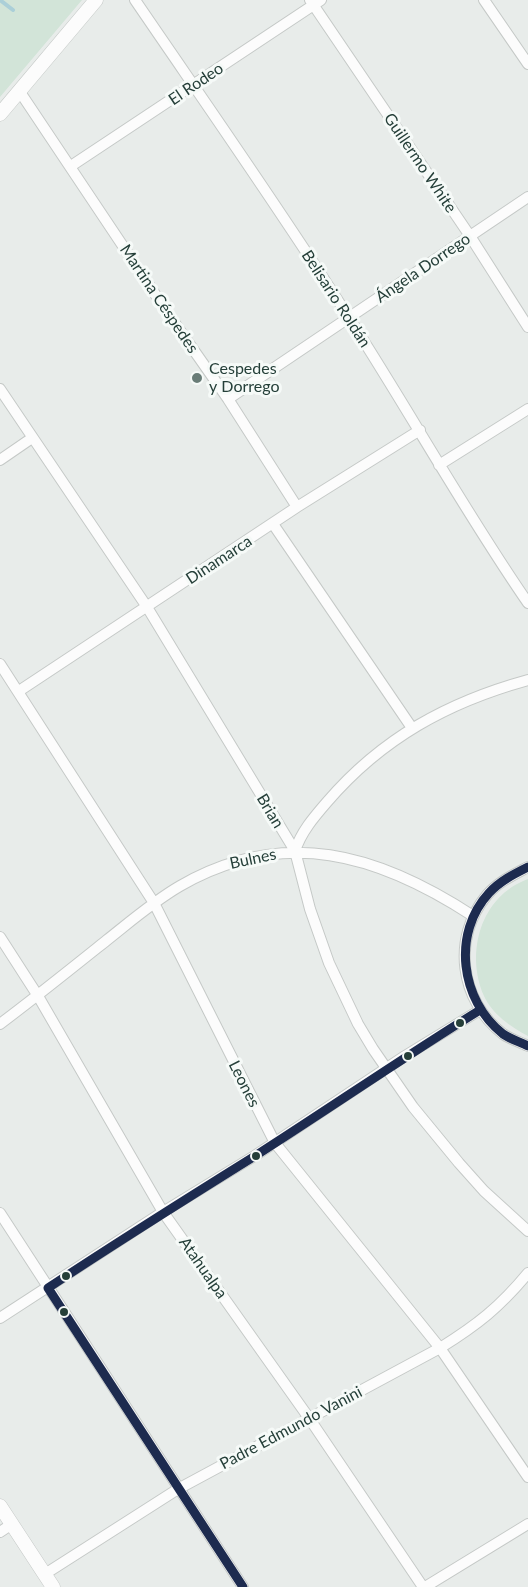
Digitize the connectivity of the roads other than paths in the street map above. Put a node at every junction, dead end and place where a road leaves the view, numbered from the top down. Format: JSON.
{"nodes":[{"id":1,"x":96,"y":0,"type":"edge"},
{"id":2,"x":135,"y":0,"type":"edge"},
{"id":3,"x":484,"y":0,"type":"edge"},
{"id":4,"x":315,"y":2,"type":"edge"},
{"id":5,"x":528,"y":64,"type":"edge"},
{"id":6,"x":193,"y":86,"type":"junction"},
{"id":7,"x":20,"y":92,"type":"junction"},
{"id":8,"x":0,"y":114,"type":"edge"},
{"id":9,"x":71,"y":166,"type":"junction"},
{"id":10,"x":528,"y":197,"type":"edge"},
{"id":11,"x":470,"y":236,"type":"junction"},
{"id":12,"x":350,"y":318,"type":"junction"},
{"id":13,"x":528,"y":327,"type":"edge"},
{"id":14,"x":0,"y":389,"type":"edge"},
{"id":15,"x":228,"y":399,"type":"junction"},
{"id":16,"x":528,"y":409,"type":"edge"},
{"id":17,"x":420,"y":430,"type":"junction"},
{"id":18,"x":32,"y":438,"type":"junction"},
{"id":19,"x":0,"y":460,"type":"edge"},
{"id":20,"x":439,"y":465,"type":"junction"},
{"id":21,"x":297,"y":507,"type":"junction"},
{"id":22,"x":273,"y":524,"type":"junction"},
{"id":23,"x":528,"y":603,"type":"edge"},
{"id":24,"x":147,"y":607,"type":"junction"},
{"id":25,"x":0,"y":664,"type":"edge"},
{"id":26,"x":528,"y":680,"type":"edge"},
{"id":27,"x":19,"y":691,"type":"junction"},
{"id":28,"x":412,"y":728,"type":"junction"},
{"id":29,"x":295,"y":851,"type":"junction"},
{"id":30,"x":528,"y":867,"type":"edge"},
{"id":31,"x":154,"y":903,"type":"junction"},
{"id":32,"x":473,"y":916,"type":"junction"},
{"id":33,"x":0,"y":937,"type":"edge"},
{"id":34,"x":38,"y":996,"type":"junction"},
{"id":35,"x":480,"y":1010,"type":"junction"},
{"id":36,"x":0,"y":1024,"type":"edge"},
{"id":37,"x":528,"y":1046,"type":"edge"},
{"id":38,"x":386,"y":1068,"type":"junction"},
{"id":39,"x":275,"y":1143,"type":"junction"},
{"id":40,"x":163,"y":1212,"type":"junction"},
{"id":41,"x":0,"y":1213,"type":"edge"},
{"id":42,"x":528,"y":1231,"type":"edge"},
{"id":43,"x":528,"y":1273,"type":"edge"},
{"id":44,"x":48,"y":1288,"type":"junction"},
{"id":45,"x":0,"y":1318,"type":"edge"},
{"id":46,"x":440,"y":1348,"type":"junction"},
{"id":47,"x":309,"y":1418,"type":"junction"},
{"id":48,"x":528,"y":1477,"type":"edge"},
{"id":49,"x":178,"y":1489,"type":"junction"},
{"id":50,"x":0,"y":1506,"type":"edge"},
{"id":51,"x":528,"y":1524,"type":"edge"},
{"id":52,"x":6,"y":1528,"type":"edge"},
{"id":53,"x":45,"y":1574,"type":"junction"},
{"id":54,"x":53,"y":1587,"type":"edge"},
{"id":55,"x":243,"y":1587,"type":"edge"},
{"id":56,"x":424,"y":1587,"type":"edge"}],
"edges":[{"from":1,"to":7,"type":"street"},
{"from":2,"to":6,"type":"street","name":"Belisario Roldán"},
{"from":3,"to":5,"type":"street"},
{"from":4,"to":6,"type":"street","name":"El Rodeo"},
{"from":4,"to":11,"type":"street","name":"Guillermo White"},
{"from":6,"to":9,"type":"street","name":"El Rodeo"},
{"from":6,"to":12,"type":"street","name":"Belisario Roldán"},
{"from":7,"to":8,"type":"street"},
{"from":7,"to":9,"type":"street","name":"Martina Céspedes"},
{"from":9,"to":15,"type":"street","name":"Martina Céspedes"},
{"from":10,"to":11,"type":"street","name":"Ángela Dorrego"},
{"from":11,"to":12,"type":"street","name":"Ángela Dorrego"},
{"from":11,"to":13,"type":"street","name":"Guillermo White"},
{"from":12,"to":15,"type":"street","name":"Ángela Dorrego"},
{"from":12,"to":17,"type":"street","name":"Belisario Roldán"},
{"from":14,"to":18,"type":"street","name":"Brian"},
{"from":15,"to":21,"type":"street","name":"Martina Céspedes"},
{"from":16,"to":20,"type":"street"},
{"from":17,"to":20,"type":"street","name":"Belisario Roldán"},
{"from":17,"to":21,"type":"street","name":"Dinamarca"},
{"from":18,"to":19,"type":"street"},
{"from":18,"to":24,"type":"street","name":"Brian"},
{"from":20,"to":23,"type":"street","name":"Belisario Roldán"},
{"from":21,"to":22,"type":"street","name":"Dinamarca"},
{"from":22,"to":24,"type":"street","name":"Dinamarca"},
{"from":22,"to":28,"type":"street"},
{"from":24,"to":27,"type":"street","name":"Dinamarca"},
{"from":24,"to":29,"type":"street","name":"Brian"},
{"from":25,"to":27,"type":"street","name":"Leones"},
{"from":26,"to":28,"type":"street","name":"Bulnes"},
{"from":27,"to":31,"type":"street","name":"Leones"},
{"from":28,"to":29,"type":"street","name":"Bulnes"},
{"from":29,"to":31,"type":"street","name":"Bulnes"},
{"from":29,"to":32,"type":"street"},
{"from":29,"to":38,"type":"street","name":"Brian"},
{"from":30,"to":32,"type":"street"},
{"from":31,"to":34,"type":"street","name":"Bulnes"},
{"from":31,"to":39,"type":"street","name":"Leones"},
{"from":32,"to":35,"type":"street"},
{"from":33,"to":34,"type":"street","name":"Atahualpa"},
{"from":34,"to":36,"type":"street","name":"Bulnes"},
{"from":34,"to":40,"type":"street","name":"Atahualpa"},
{"from":35,"to":37,"type":"street"},
{"from":35,"to":38,"type":"street"},
{"from":38,"to":39,"type":"street"},
{"from":38,"to":42,"type":"street","name":"Brian"},
{"from":39,"to":40,"type":"street"},
{"from":39,"to":46,"type":"street","name":"Leones"},
{"from":40,"to":44,"type":"street"},
{"from":40,"to":47,"type":"street","name":"Atahualpa"},
{"from":41,"to":44,"type":"street"},
{"from":43,"to":46,"type":"street","name":"Padre Edmundo Vanini"},
{"from":44,"to":45,"type":"street"},
{"from":44,"to":49,"type":"street"},
{"from":46,"to":47,"type":"street","name":"Padre Edmundo Vanini"},
{"from":46,"to":48,"type":"street","name":"Leones"},
{"from":47,"to":49,"type":"street","name":"Padre Edmundo Vanini"},
{"from":47,"to":56,"type":"street","name":"Atahualpa"},
{"from":49,"to":53,"type":"street","name":"Padre Edmundo Vanini"},
{"from":49,"to":55,"type":"street"},
{"from":50,"to":52,"type":"street"},
{"from":51,"to":56,"type":"street"},
{"from":52,"to":53,"type":"street"},
{"from":53,"to":54,"type":"street"}]}
